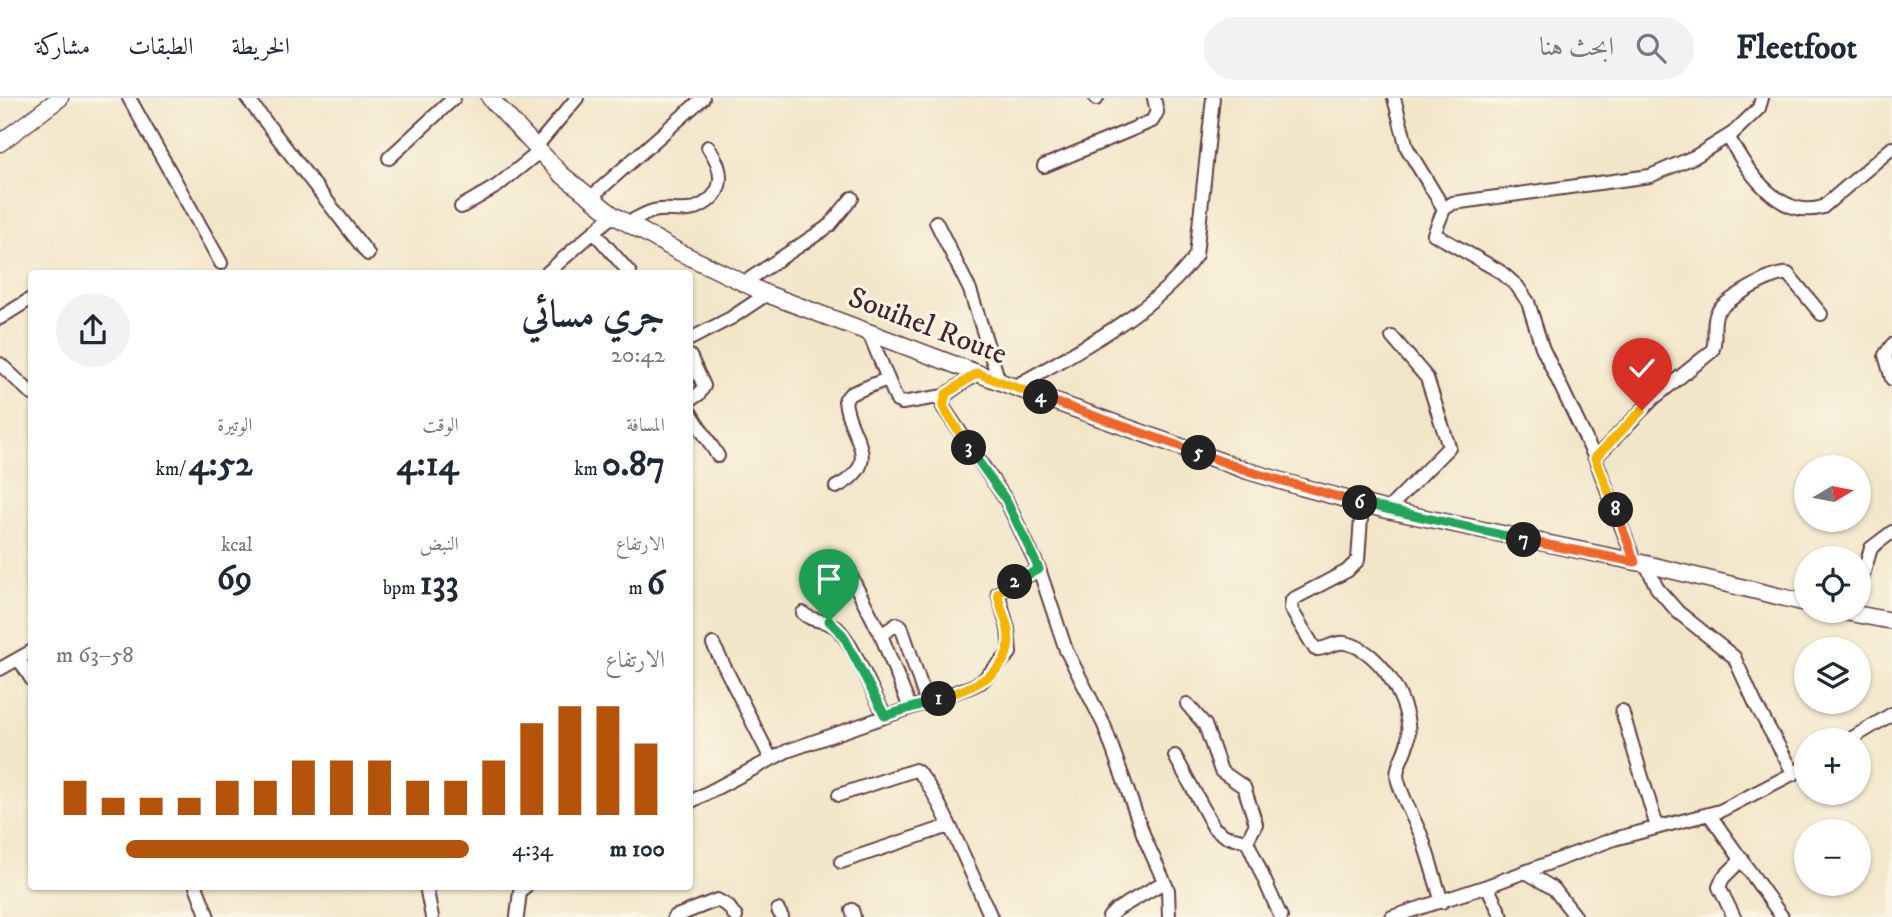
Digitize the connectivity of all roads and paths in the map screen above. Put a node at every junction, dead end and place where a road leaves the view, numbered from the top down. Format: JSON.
{"nodes":[{"id":1,"x":60,"y":98,"type":"edge"},
{"id":2,"x":129,"y":98,"type":"edge"},
{"id":3,"x":247,"y":98,"type":"edge"},
{"id":4,"x":454,"y":98,"type":"edge"},
{"id":5,"x":490,"y":98,"type":"edge"},
{"id":6,"x":577,"y":98,"type":"edge"},
{"id":7,"x":703,"y":98,"type":"edge"},
{"id":8,"x":1154,"y":98,"type":"edge"},
{"id":9,"x":1213,"y":98,"type":"edge"},
{"id":10,"x":1394,"y":98,"type":"edge"},
{"id":11,"x":1762,"y":98,"type":"edge"},
{"id":12,"x":1728,"y":136,"type":"junction"},
{"id":13,"x":0,"y":143,"type":"edge"},
{"id":14,"x":708,"y":147,"type":"dead end"},
{"id":15,"x":1892,"y":148,"type":"edge"},
{"id":16,"x":537,"y":150,"type":"junction"},
{"id":17,"x":389,"y":158,"type":"dead end"},
{"id":18,"x":1044,"y":166,"type":"dead end"},
{"id":19,"x":590,"y":198,"type":"junction"},
{"id":20,"x":852,"y":198,"type":"dead end"},
{"id":21,"x":461,"y":207,"type":"dead end"},
{"id":22,"x":1444,"y":209,"type":"junction"},
{"id":23,"x":613,"y":215,"type":"junction"},
{"id":24,"x":936,"y":222,"type":"dead end"},
{"id":25,"x":628,"y":223,"type":"junction"},
{"id":26,"x":594,"y":232,"type":"junction"},
{"id":27,"x":368,"y":254,"type":"dead end"},
{"id":28,"x":221,"y":263,"type":"dead end"},
{"id":29,"x":550,"y":270,"type":"edge"},
{"id":30,"x":627,"y":270,"type":"edge"},
{"id":31,"x":742,"y":284,"type":"junction"},
{"id":32,"x":767,"y":294,"type":"junction"},
{"id":33,"x":28,"y":300,"type":"edge"},
{"id":34,"x":1821,"y":314,"type":"dead end"},
{"id":35,"x":0,"y":318,"type":"edge"},
{"id":36,"x":869,"y":333,"type":"junction"},
{"id":37,"x":693,"y":337,"type":"edge"},
{"id":38,"x":1392,"y":337,"type":"dead end"},
{"id":39,"x":1892,"y":345,"type":"edge"},
{"id":40,"x":693,"y":362,"type":"edge"},
{"id":41,"x":0,"y":364,"type":"edge"},
{"id":42,"x":977,"y":373,"type":"junction"},
{"id":43,"x":887,"y":379,"type":"junction"},
{"id":44,"x":1892,"y":379,"type":"edge"},
{"id":45,"x":1006,"y":384,"type":"junction"},
{"id":46,"x":28,"y":390,"type":"edge"},
{"id":47,"x":944,"y":396,"type":"junction"},
{"id":48,"x":693,"y":398,"type":"edge"},
{"id":49,"x":693,"y":417,"type":"edge"},
{"id":50,"x":718,"y":456,"type":"dead end"},
{"id":51,"x":1595,"y":458,"type":"junction"},
{"id":52,"x":836,"y":488,"type":"dead end"},
{"id":53,"x":1362,"y":504,"type":"junction"},
{"id":54,"x":1387,"y":510,"type":"junction"},
{"id":55,"x":1892,"y":532,"type":"edge"},
{"id":56,"x":1871,"y":548,"type":"edge"},
{"id":57,"x":844,"y":563,"type":"dead end"},
{"id":58,"x":1640,"y":563,"type":"junction"},
{"id":59,"x":1039,"y":569,"type":"junction"},
{"id":60,"x":1794,"y":600,"type":"edge"},
{"id":61,"x":803,"y":613,"type":"dead end"},
{"id":62,"x":1871,"y":617,"type":"edge"},
{"id":63,"x":1892,"y":621,"type":"edge"},
{"id":64,"x":881,"y":635,"type":"junction"},
{"id":65,"x":713,"y":644,"type":"dead end"},
{"id":66,"x":28,"y":653,"type":"edge"},
{"id":67,"x":19,"y":659,"type":"junction"},
{"id":68,"x":0,"y":669,"type":"edge"},
{"id":69,"x":28,"y":674,"type":"edge"},
{"id":70,"x":927,"y":703,"type":"junction"},
{"id":71,"x":1187,"y":704,"type":"dead end"},
{"id":72,"x":910,"y":708,"type":"junction"},
{"id":73,"x":1622,"y":711,"type":"dead end"},
{"id":74,"x":1892,"y":714,"type":"edge"},
{"id":75,"x":885,"y":716,"type":"junction"},
{"id":76,"x":1869,"y":728,"type":"edge"},
{"id":77,"x":1175,"y":756,"type":"dead end"},
{"id":78,"x":771,"y":759,"type":"junction"},
{"id":79,"x":1794,"y":774,"type":"joint"},
{"id":80,"x":839,"y":795,"type":"dead end"},
{"id":81,"x":693,"y":800,"type":"edge"},
{"id":82,"x":1709,"y":814,"type":"junction"},
{"id":83,"x":949,"y":826,"type":"junction"},
{"id":84,"x":1657,"y":827,"type":"junction"},
{"id":85,"x":1247,"y":841,"type":"junction"},
{"id":86,"x":1742,"y":859,"type":"junction"},
{"id":87,"x":841,"y":862,"type":"dead end"},
{"id":88,"x":1526,"y":872,"type":"junction"},
{"id":89,"x":1164,"y":882,"type":"junction"},
{"id":90,"x":1487,"y":886,"type":"junction"},
{"id":91,"x":198,"y":890,"type":"edge"},
{"id":92,"x":427,"y":890,"type":"edge"},
{"id":93,"x":521,"y":890,"type":"edge"},
{"id":94,"x":1442,"y":902,"type":"junction"},
{"id":95,"x":208,"y":917,"type":"edge"},
{"id":96,"x":432,"y":917,"type":"edge"},
{"id":97,"x":517,"y":917,"type":"edge"},
{"id":98,"x":674,"y":917,"type":"edge"},
{"id":99,"x":736,"y":917,"type":"edge"},
{"id":100,"x":991,"y":917,"type":"edge"},
{"id":101,"x":1109,"y":917,"type":"edge"},
{"id":102,"x":1170,"y":917,"type":"edge"},
{"id":103,"x":1281,"y":917,"type":"edge"},
{"id":104,"x":1392,"y":917,"type":"edge"},
{"id":105,"x":1502,"y":917,"type":"edge"},
{"id":106,"x":1576,"y":917,"type":"edge"},
{"id":107,"x":1734,"y":917,"type":"edge"},
{"id":108,"x":1782,"y":917,"type":"edge"}],
"edges":[{"from":1,"to":13,"type":"main road"},
{"from":2,"to":28,"type":"street"},
{"from":3,"to":27,"type":"street"},
{"from":4,"to":17,"type":"street"},
{"from":5,"to":16,"type":"main road","name":"Souihel Route"},
{"from":6,"to":16,"type":"street"},
{"from":7,"to":19,"type":"street"},
{"from":8,"to":18,"type":"street"},
{"from":9,"to":45,"type":"street"},
{"from":10,"to":22,"type":"street"},
{"from":11,"to":12,"type":"street"},
{"from":12,"to":15,"type":"street"},
{"from":12,"to":22,"type":"street"},
{"from":14,"to":25,"type":"street"},
{"from":16,"to":19,"type":"main road","name":"Souihel Route"},
{"from":16,"to":21,"type":"street"},
{"from":19,"to":23,"type":"main road","name":"Souihel Route"},
{"from":20,"to":31,"type":"street"},
{"from":22,"to":51,"type":"street"},
{"from":23,"to":25,"type":"main road","name":"Souihel Route"},
{"from":23,"to":26,"type":"street"},
{"from":24,"to":45,"type":"street"},
{"from":25,"to":31,"type":"main road","name":"Souihel Route"},
{"from":26,"to":29,"type":"street"},
{"from":26,"to":30,"type":"street"},
{"from":31,"to":32,"type":"main road","name":"Souihel Route"},
{"from":32,"to":36,"type":"main road","name":"Souihel Route"},
{"from":32,"to":37,"type":"street"},
{"from":33,"to":35,"type":"street"},
{"from":34,"to":51,"type":"street"},
{"from":36,"to":42,"type":"main road","name":"Souihel Route"},
{"from":36,"to":43,"type":"street"},
{"from":38,"to":54,"type":"street"},
{"from":39,"to":44,"type":"street"},
{"from":40,"to":48,"type":"street"},
{"from":41,"to":46,"type":"street"},
{"from":42,"to":45,"type":"main road","name":"Souihel Route"},
{"from":42,"to":47,"type":"street"},
{"from":43,"to":47,"type":"street"},
{"from":43,"to":52,"type":"street"},
{"from":45,"to":53,"type":"main road","name":"Souihel Route"},
{"from":47,"to":59,"type":"street"},
{"from":49,"to":50,"type":"street"},
{"from":51,"to":58,"type":"street"},
{"from":53,"to":54,"type":"main road","name":"Souihel Route"},
{"from":53,"to":94,"type":"street"},
{"from":54,"to":58,"type":"main road","name":"Souihel Route"},
{"from":55,"to":56,"type":"street"},
{"from":57,"to":64,"type":"street"},
{"from":58,"to":60,"type":"main road","name":"Souihel Route"},
{"from":58,"to":79,"type":"street"},
{"from":59,"to":70,"type":"street"},
{"from":59,"to":89,"type":"street"},
{"from":61,"to":75,"type":"street"},
{"from":62,"to":63,"type":"main road"},
{"from":64,"to":70,"type":"street"},
{"from":64,"to":72,"type":"street"},
{"from":65,"to":78,"type":"street"},
{"from":66,"to":67,"type":"street"},
{"from":67,"to":68,"type":"street"},
{"from":67,"to":69,"type":"street"},
{"from":70,"to":72,"type":"street"},
{"from":71,"to":85,"type":"street"},
{"from":72,"to":75,"type":"street"},
{"from":73,"to":84,"type":"street"},
{"from":74,"to":76,"type":"street"},
{"from":75,"to":78,"type":"street"},
{"from":77,"to":85,"type":"street"},
{"from":78,"to":81,"type":"street"},
{"from":79,"to":82,"type":"street"},
{"from":80,"to":83,"type":"street"},
{"from":82,"to":84,"type":"street"},
{"from":82,"to":86,"type":"street"},
{"from":83,"to":87,"type":"street"},
{"from":83,"to":100,"type":"street"},
{"from":84,"to":88,"type":"street"},
{"from":85,"to":103,"type":"street"},
{"from":86,"to":107,"type":"street"},
{"from":86,"to":108,"type":"street"},
{"from":88,"to":90,"type":"street"},
{"from":88,"to":106,"type":"street"},
{"from":89,"to":101,"type":"street"},
{"from":89,"to":102,"type":"street"},
{"from":90,"to":94,"type":"street"},
{"from":90,"to":105,"type":"street"},
{"from":91,"to":95,"type":"street"},
{"from":92,"to":96,"type":"street"},
{"from":93,"to":97,"type":"street"},
{"from":94,"to":104,"type":"street"},
{"from":98,"to":99,"type":"street"}]}
